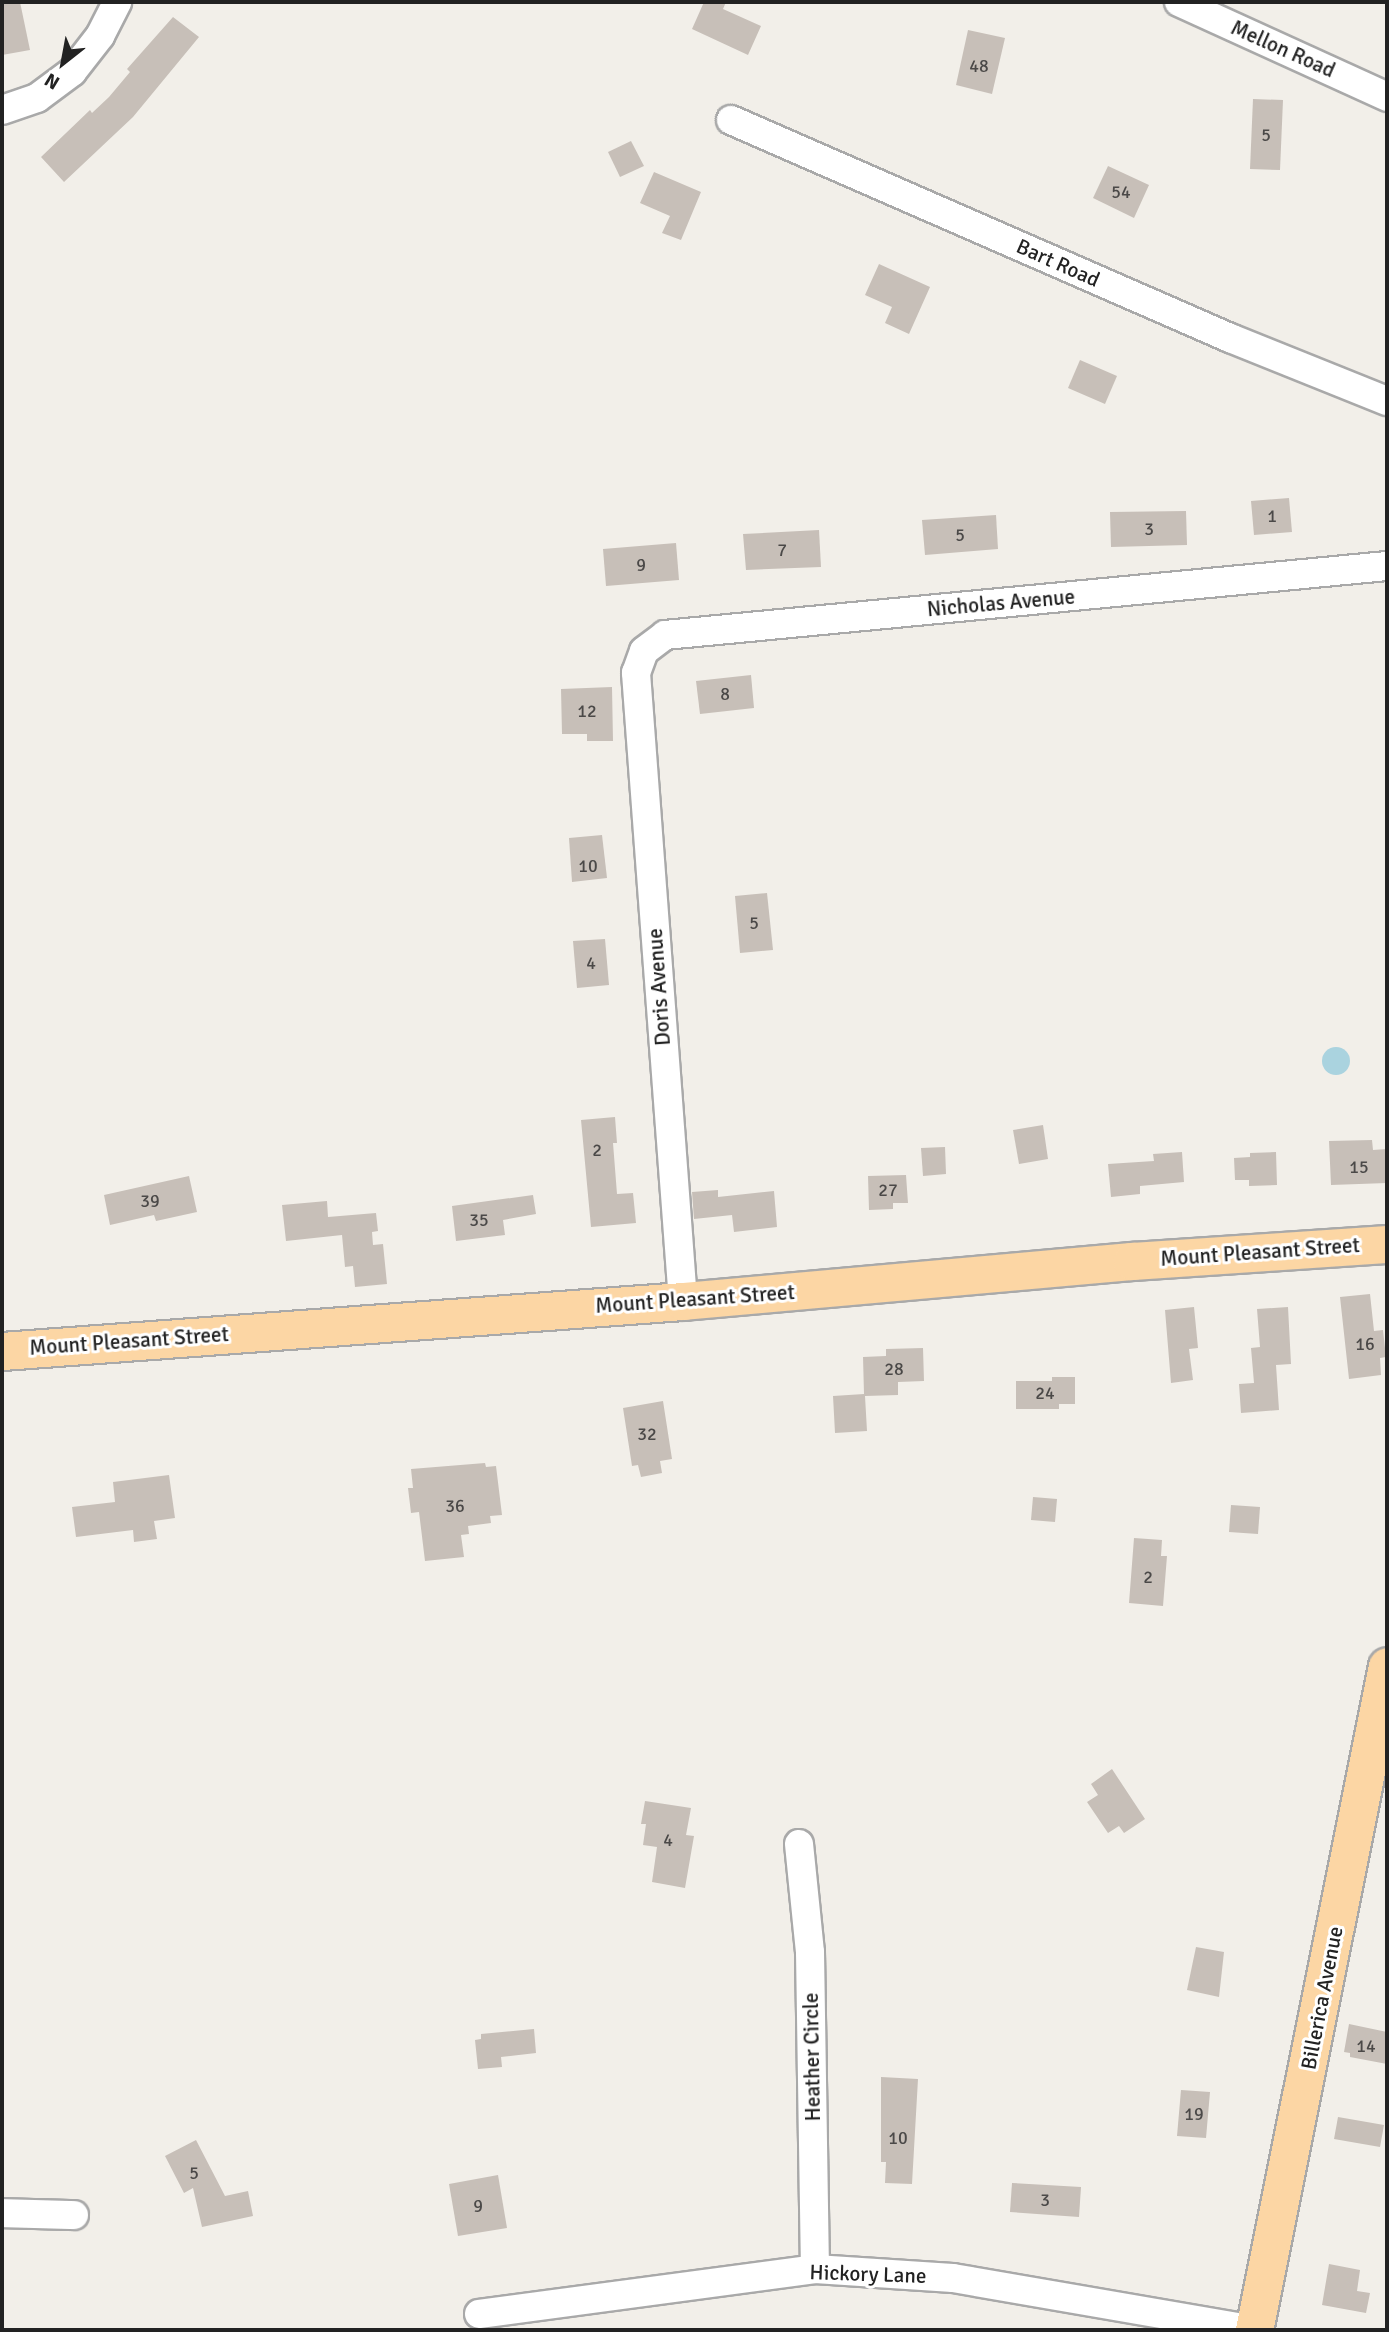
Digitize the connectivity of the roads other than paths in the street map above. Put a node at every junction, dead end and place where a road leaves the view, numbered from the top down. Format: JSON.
{"nodes":[{"id":1,"x":117,"y":2,"type":"edge"},
{"id":2,"x":1179,"y":2,"type":"edge"},
{"id":3,"x":1387,"y":97,"type":"edge"},
{"id":4,"x":2,"y":110,"type":"edge"},
{"id":5,"x":731,"y":120,"type":"dead end"},
{"id":6,"x":1387,"y":401,"type":"edge"},
{"id":7,"x":1387,"y":566,"type":"edge"},
{"id":8,"x":636,"y":673,"type":"joint"},
{"id":9,"x":1387,"y":1244,"type":"edge"},
{"id":10,"x":683,"y":1301,"type":"junction"},
{"id":11,"x":2,"y":1350,"type":"edge"},
{"id":12,"x":1387,"y":1666,"type":"edge"},
{"id":13,"x":799,"y":1844,"type":"dead end"},
{"id":14,"x":2,"y":2213,"type":"edge"},
{"id":15,"x":74,"y":2215,"type":"dead end"},
{"id":16,"x":815,"y":2269,"type":"junction"},
{"id":17,"x":480,"y":2314,"type":"dead end"},
{"id":18,"x":1254,"y":2330,"type":"edge"}],
"edges":[{"from":1,"to":4,"type":"street"},
{"from":2,"to":3,"type":"street","name":"Mellon Road"},
{"from":5,"to":6,"type":"street","name":"Bart Road"},
{"from":7,"to":8,"type":"street","name":"Nicholas Avenue"},
{"from":8,"to":10,"type":"street","name":"Doris Avenue"},
{"from":9,"to":10,"type":"main road","name":"Mount Pleasant Street"},
{"from":10,"to":11,"type":"main road","name":"Mount Pleasant Street"},
{"from":12,"to":18,"type":"main road","name":"Billerica Avenue"},
{"from":13,"to":16,"type":"street","name":"Heather Circle"},
{"from":14,"to":15,"type":"street"},
{"from":16,"to":17,"type":"street","name":"Hickory Lane"},
{"from":16,"to":18,"type":"street","name":"Hickory Lane"}]}
